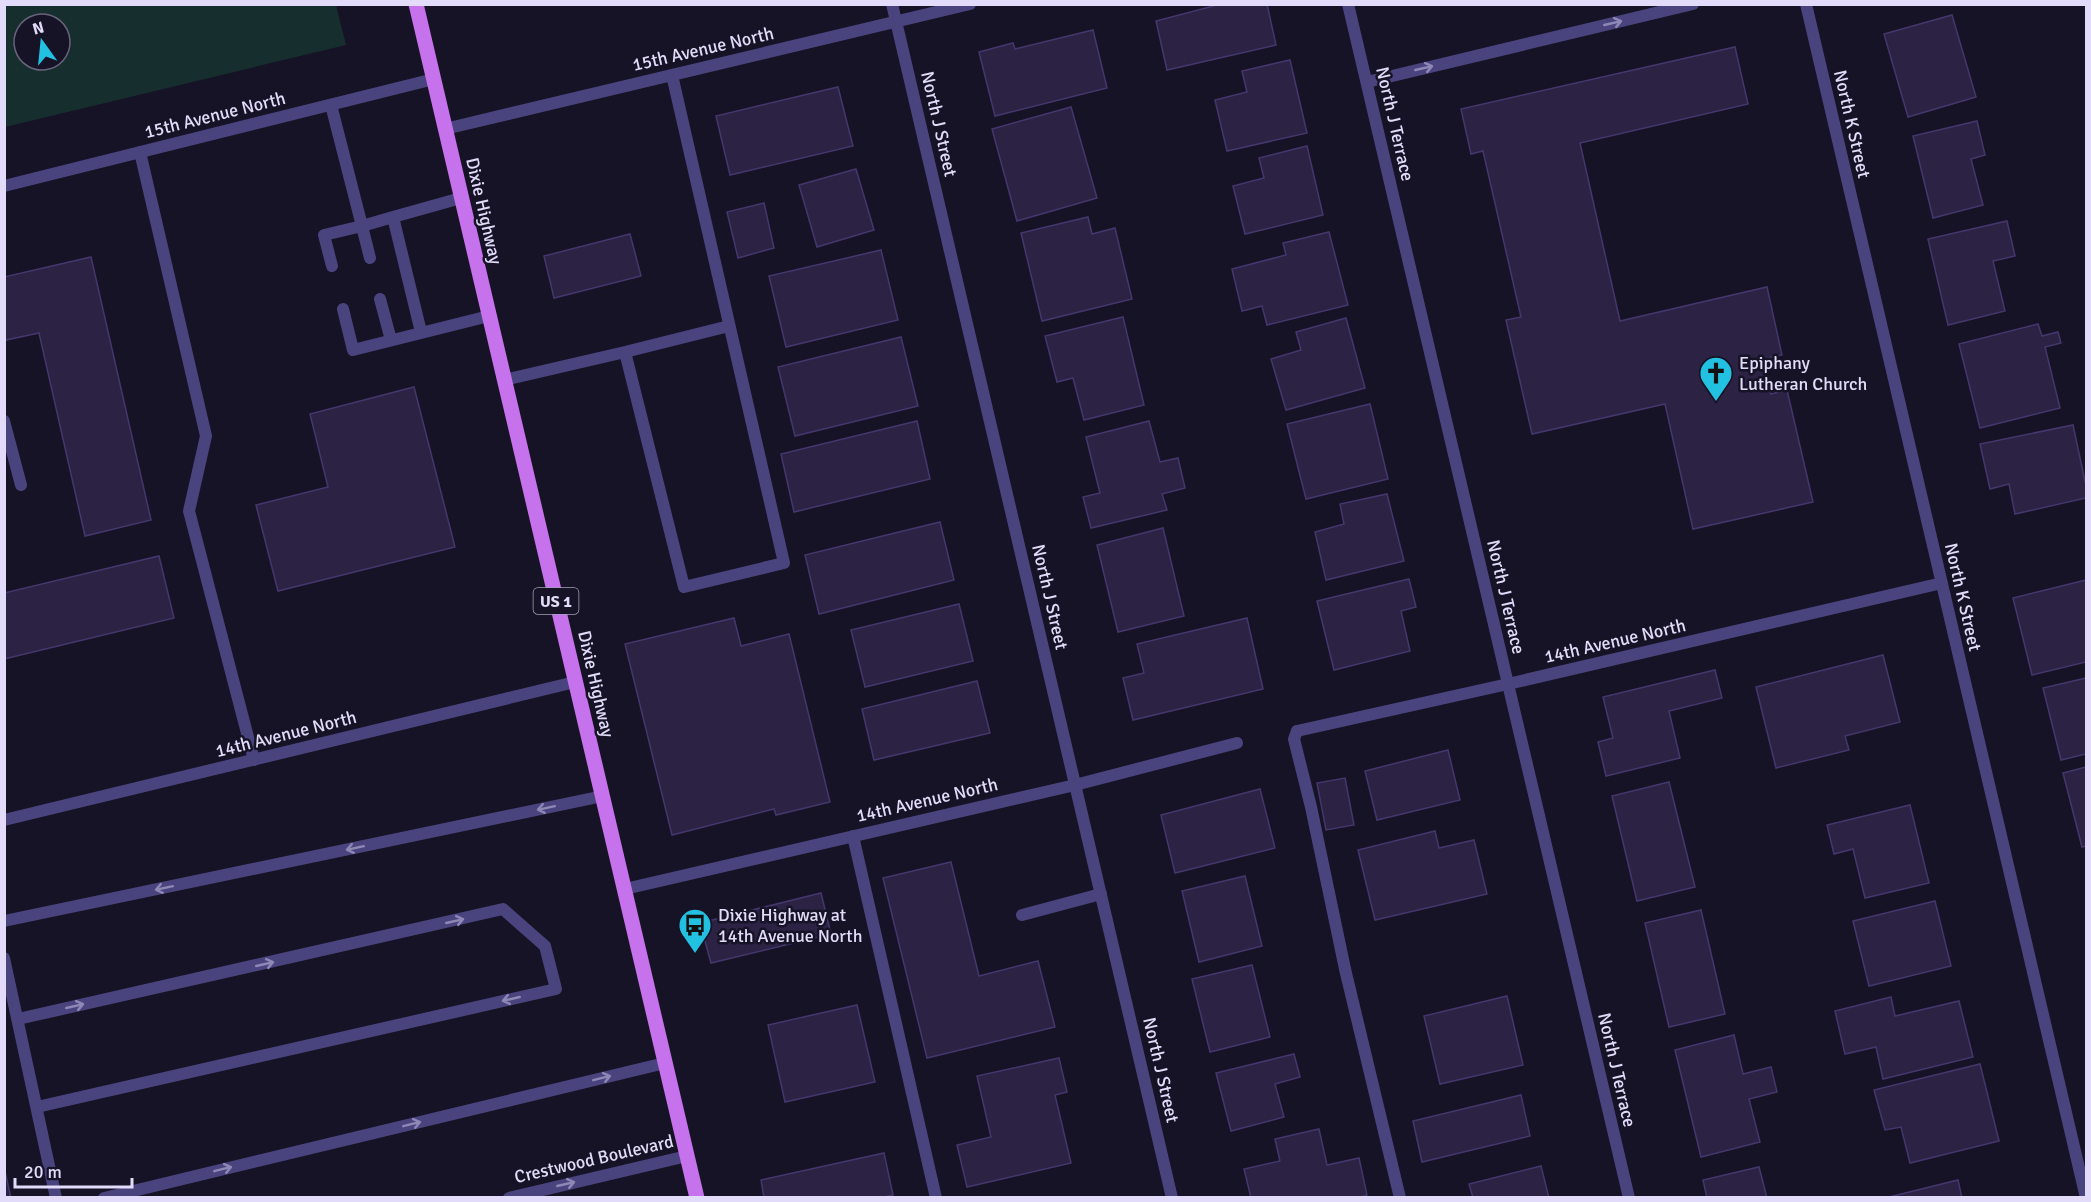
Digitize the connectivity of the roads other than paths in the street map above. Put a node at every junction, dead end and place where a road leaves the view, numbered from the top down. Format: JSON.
{"nodes":[{"id":1,"x":416,"y":4,"type":"edge"},
{"id":2,"x":892,"y":4,"type":"edge"},
{"id":3,"x":970,"y":4,"type":"edge"},
{"id":4,"x":1348,"y":4,"type":"edge"},
{"id":5,"x":1693,"y":4,"type":"edge"},
{"id":6,"x":1806,"y":4,"type":"edge"},
{"id":7,"x":896,"y":22,"type":"junction"},
{"id":8,"x":672,"y":75,"type":"junction"},
{"id":9,"x":434,"y":79,"type":"junction"},
{"id":10,"x":1367,"y":82,"type":"junction"},
{"id":11,"x":331,"y":105,"type":"junction"},
{"id":12,"x":445,"y":129,"type":"junction"},
{"id":13,"x":140,"y":152,"type":"junction"},
{"id":14,"x":4,"y":186,"type":"edge"},
{"id":15,"x":461,"y":198,"type":"junction"},
{"id":16,"x":393,"y":217,"type":"junction"},
{"id":17,"x":362,"y":226,"type":"junction"},
{"id":18,"x":370,"y":258,"type":"dead end"},
{"id":19,"x":332,"y":266,"type":"dead end"},
{"id":20,"x":380,"y":298,"type":"dead end"},
{"id":21,"x":343,"y":309,"type":"dead end"},
{"id":22,"x":489,"y":316,"type":"junction"},
{"id":23,"x":729,"y":326,"type":"junction"},
{"id":24,"x":421,"y":332,"type":"junction"},
{"id":25,"x":391,"y":340,"type":"junction"},
{"id":26,"x":625,"y":352,"type":"junction"},
{"id":27,"x":504,"y":380,"type":"junction"},
{"id":28,"x":4,"y":421,"type":"edge"},
{"id":29,"x":21,"y":485,"type":"dead end"},
{"id":30,"x":1942,"y":583,"type":"junction"},
{"id":31,"x":575,"y":682,"type":"junction"},
{"id":32,"x":1508,"y":684,"type":"junction"},
{"id":33,"x":1237,"y":743,"type":"dead end"},
{"id":34,"x":254,"y":760,"type":"junction"},
{"id":35,"x":1075,"y":785,"type":"junction"},
{"id":36,"x":603,"y":796,"type":"junction"},
{"id":37,"x":4,"y":820,"type":"edge"},
{"id":38,"x":853,"y":836,"type":"junction"},
{"id":39,"x":625,"y":889,"type":"junction"},
{"id":40,"x":1101,"y":894,"type":"junction"},
{"id":41,"x":1022,"y":915,"type":"dead end"},
{"id":42,"x":4,"y":921,"type":"edge"},
{"id":43,"x":4,"y":958,"type":"edge"},
{"id":44,"x":18,"y":1019,"type":"junction"},
{"id":45,"x":665,"y":1063,"type":"junction"},
{"id":46,"x":36,"y":1107,"type":"junction"},
{"id":47,"x":687,"y":1156,"type":"junction"},
{"id":48,"x":56,"y":1197,"type":"edge"},
{"id":49,"x":104,"y":1197,"type":"edge"},
{"id":50,"x":509,"y":1197,"type":"edge"},
{"id":51,"x":697,"y":1197,"type":"edge"},
{"id":52,"x":936,"y":1197,"type":"edge"},
{"id":53,"x":1172,"y":1197,"type":"edge"},
{"id":54,"x":1400,"y":1197,"type":"edge"},
{"id":55,"x":1629,"y":1197,"type":"edge"},
{"id":56,"x":2086,"y":1197,"type":"edge"}],
"edges":[{"from":1,"to":9,"type":"main road","name":"Dixie Highway","number":"US 1"},
{"from":2,"to":7,"type":"street","name":"North J Street"},
{"from":3,"to":7,"type":"street","name":"15th Avenue North"},
{"from":4,"to":10,"type":"street","name":"North J Terrace"},
{"from":10,"to":5,"type":"street","one_way":true},
{"from":6,"to":30,"type":"street","name":"North K Street"},
{"from":7,"to":8,"type":"street","name":"15th Avenue North"},
{"from":7,"to":35,"type":"street","name":"North J Street"},
{"from":8,"to":12,"type":"street","name":"15th Avenue North"},
{"from":8,"to":23,"type":"street"},
{"from":9,"to":11,"type":"street","name":"15th Avenue North"},
{"from":9,"to":12,"type":"main road","name":"Dixie Highway","number":"US 1"},
{"from":10,"to":32,"type":"street","name":"North J Terrace"},
{"from":11,"to":13,"type":"street","name":"15th Avenue North"},
{"from":11,"to":17,"type":"street"},
{"from":12,"to":15,"type":"main road","name":"Dixie Highway","number":"US 1"},
{"from":13,"to":14,"type":"street","name":"15th Avenue North"},
{"from":13,"to":34,"type":"street"},
{"from":15,"to":16,"type":"street"},
{"from":15,"to":22,"type":"main road","name":"Dixie Highway","number":"US 1"},
{"from":16,"to":17,"type":"street"},
{"from":16,"to":24,"type":"street"},
{"from":17,"to":18,"type":"street"},
{"from":17,"to":19,"type":"street"},
{"from":20,"to":25,"type":"street"},
{"from":21,"to":25,"type":"street"},
{"from":22,"to":24,"type":"street"},
{"from":22,"to":27,"type":"main road","name":"Dixie Highway","number":"US 1"},
{"from":23,"to":26,"type":"street"},
{"from":23,"to":26,"type":"street"},
{"from":24,"to":25,"type":"street"},
{"from":26,"to":27,"type":"street"},
{"from":27,"to":31,"type":"main road","name":"Dixie Highway","number":"US 1"},
{"from":28,"to":29,"type":"street"},
{"from":30,"to":32,"type":"street","name":"14th Avenue North"},
{"from":30,"to":56,"type":"street","name":"North K Street"},
{"from":31,"to":34,"type":"street","name":"14th Avenue North"},
{"from":31,"to":36,"type":"main road","name":"Dixie Highway","number":"US 1"},
{"from":32,"to":54,"type":"street","name":"14th Avenue North"},
{"from":32,"to":55,"type":"street","name":"North J Terrace"},
{"from":33,"to":35,"type":"street","name":"14th Avenue North"},
{"from":34,"to":37,"type":"street","name":"14th Avenue North"},
{"from":35,"to":38,"type":"street","name":"14th Avenue North"},
{"from":35,"to":40,"type":"street","name":"North J Street"},
{"from":36,"to":39,"type":"main road","name":"Dixie Highway","number":"US 1"},
{"from":36,"to":42,"type":"street","one_way":true},
{"from":38,"to":39,"type":"street","name":"14th Avenue North"},
{"from":38,"to":52,"type":"street"},
{"from":39,"to":45,"type":"main road","name":"Dixie Highway","number":"US 1"},
{"from":40,"to":41,"type":"street"},
{"from":40,"to":53,"type":"street","name":"North J Street"},
{"from":43,"to":44,"type":"street"},
{"from":44,"to":46,"type":"street"},
{"from":44,"to":46,"type":"street","one_way":true},
{"from":45,"to":47,"type":"main road","name":"Dixie Highway","number":"US 1"},
{"from":49,"to":45,"type":"street","one_way":true},
{"from":46,"to":48,"type":"street"},
{"from":50,"to":47,"type":"street","name":"Crestwood Boulevard","one_way":true},
{"from":47,"to":51,"type":"main road","name":"Dixie Highway","number":"US 1"}]}
